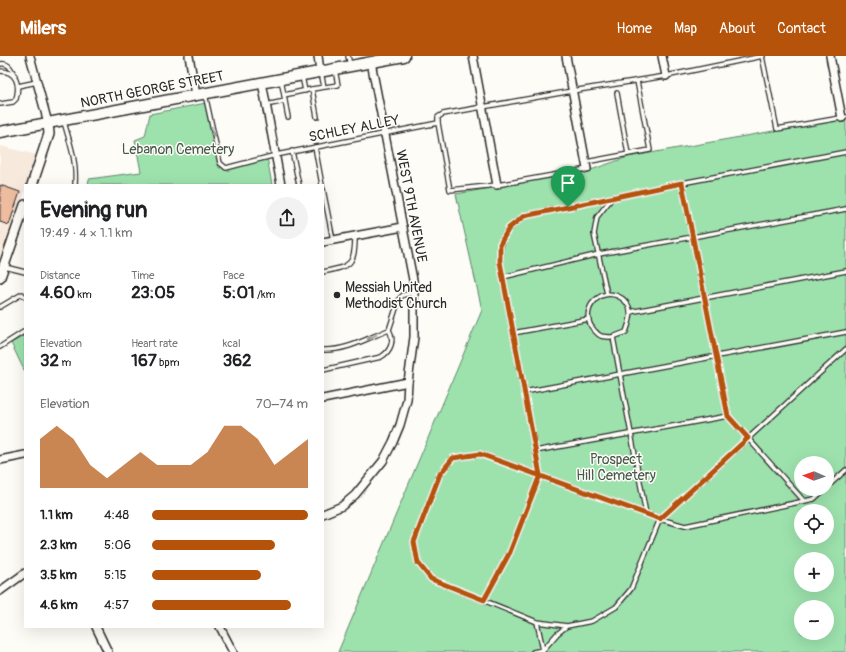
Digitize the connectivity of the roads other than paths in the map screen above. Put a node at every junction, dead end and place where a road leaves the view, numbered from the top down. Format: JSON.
{"nodes":[{"id":1,"x":32,"y":56,"type":"edge"},
{"id":2,"x":189,"y":56,"type":"edge"},
{"id":3,"x":318,"y":56,"type":"edge"},
{"id":4,"x":404,"y":56,"type":"edge"},
{"id":5,"x":473,"y":56,"type":"edge"},
{"id":6,"x":566,"y":56,"type":"edge"},
{"id":7,"x":662,"y":56,"type":"edge"},
{"id":8,"x":762,"y":56,"type":"edge"},
{"id":9,"x":830,"y":56,"type":"edge"},
{"id":10,"x":349,"y":61,"type":"edge"},
{"id":11,"x":371,"y":62,"type":"junction"},
{"id":12,"x":0,"y":64,"type":"edge"},
{"id":13,"x":335,"y":69,"type":"junction"},
{"id":14,"x":0,"y":71,"type":"edge"},
{"id":15,"x":320,"y":71,"type":"junction"},
{"id":16,"x":302,"y":75,"type":"junction"},
{"id":17,"x":666,"y":76,"type":"junction"},
{"id":18,"x":15,"y":77,"type":"junction"},
{"id":19,"x":281,"y":79,"type":"junction"},
{"id":20,"x":637,"y":81,"type":"junction"},
{"id":21,"x":37,"y":82,"type":"junction"},
{"id":22,"x":262,"y":82,"type":"junction"},
{"id":23,"x":18,"y":86,"type":"junction"},
{"id":24,"x":324,"y":87,"type":"junction"},
{"id":25,"x":312,"y":90,"type":"junction"},
{"id":26,"x":305,"y":91,"type":"junction"},
{"id":27,"x":572,"y":91,"type":"junction"},
{"id":28,"x":201,"y":94,"type":"junction"},
{"id":29,"x":617,"y":94,"type":"dead end"},
{"id":30,"x":284,"y":95,"type":"junction"},
{"id":31,"x":285,"y":101,"type":"junction"},
{"id":32,"x":0,"y":104,"type":"edge"},
{"id":33,"x":266,"y":104,"type":"junction"},
{"id":34,"x":483,"y":107,"type":"junction"},
{"id":35,"x":288,"y":117,"type":"dead end"},
{"id":36,"x":317,"y":117,"type":"dead end"},
{"id":37,"x":844,"y":118,"type":"edge"},
{"id":38,"x":63,"y":120,"type":"junction"},
{"id":39,"x":48,"y":123,"type":"junction"},
{"id":40,"x":438,"y":123,"type":"junction"},
{"id":41,"x":0,"y":132,"type":"edge"},
{"id":42,"x":385,"y":133,"type":"junction"},
{"id":43,"x":315,"y":147,"type":"junction"},
{"id":44,"x":292,"y":151,"type":"junction"},
{"id":45,"x":846,"y":152,"type":"edge"},
{"id":46,"x":628,"y":154,"type":"junction"},
{"id":47,"x":276,"y":155,"type":"junction"},
{"id":48,"x":586,"y":165,"type":"junction"},
{"id":49,"x":682,"y":183,"type":"junction"},
{"id":50,"x":32,"y":184,"type":"edge"},
{"id":51,"x":75,"y":184,"type":"edge"},
{"id":52,"x":281,"y":184,"type":"edge"},
{"id":53,"x":299,"y":184,"type":"edge"},
{"id":54,"x":322,"y":184,"type":"edge"},
{"id":55,"x":497,"y":185,"type":"junction"},
{"id":56,"x":324,"y":194,"type":"edge"},
{"id":57,"x":613,"y":198,"type":"junction"},
{"id":58,"x":24,"y":208,"type":"edge"},
{"id":59,"x":846,"y":209,"type":"edge"},
{"id":60,"x":402,"y":227,"type":"junction"},
{"id":61,"x":354,"y":236,"type":"junction"},
{"id":62,"x":693,"y":237,"type":"junction"},
{"id":63,"x":333,"y":240,"type":"junction"},
{"id":64,"x":324,"y":242,"type":"edge"},
{"id":65,"x":599,"y":254,"type":"junction"},
{"id":66,"x":4,"y":267,"type":"junction"},
{"id":67,"x":846,"y":271,"type":"edge"},
{"id":68,"x":24,"y":272,"type":"edge"},
{"id":69,"x":324,"y":272,"type":"edge"},
{"id":70,"x":0,"y":277,"type":"edge"},
{"id":71,"x":503,"y":277,"type":"junction"},
{"id":72,"x":414,"y":293,"type":"junction"},
{"id":73,"x":607,"y":294,"type":"junction"},
{"id":74,"x":23,"y":296,"type":"edge"},
{"id":75,"x":705,"y":298,"type":"junction"},
{"id":76,"x":0,"y":307,"type":"edge"},
{"id":77,"x":630,"y":312,"type":"junction"},
{"id":78,"x":589,"y":319,"type":"junction"},
{"id":79,"x":389,"y":330,"type":"junction"},
{"id":80,"x":24,"y":332,"type":"edge"},
{"id":81,"x":846,"y":332,"type":"edge"},
{"id":82,"x":513,"y":333,"type":"junction"},
{"id":83,"x":613,"y":337,"type":"junction"},
{"id":84,"x":0,"y":347,"type":"edge"},
{"id":85,"x":846,"y":349,"type":"edge"},
{"id":86,"x":324,"y":350,"type":"edge"},
{"id":87,"x":716,"y":356,"type":"junction"},
{"id":88,"x":324,"y":370,"type":"edge"},
{"id":89,"x":620,"y":374,"type":"junction"},
{"id":90,"x":408,"y":382,"type":"junction"},
{"id":91,"x":524,"y":392,"type":"junction"},
{"id":92,"x":324,"y":399,"type":"edge"},
{"id":93,"x":728,"y":416,"type":"junction"},
{"id":94,"x":631,"y":433,"type":"junction"},
{"id":95,"x":748,"y":438,"type":"junction"},
{"id":96,"x":535,"y":450,"type":"junction"},
{"id":97,"x":24,"y":455,"type":"edge"},
{"id":98,"x":0,"y":460,"type":"edge"},
{"id":99,"x":846,"y":470,"type":"edge"},
{"id":100,"x":540,"y":475,"type":"junction"},
{"id":101,"x":834,"y":481,"type":"edge"},
{"id":102,"x":817,"y":496,"type":"edge"},
{"id":103,"x":804,"y":501,"type":"junction"},
{"id":104,"x":324,"y":514,"type":"edge"},
{"id":105,"x":646,"y":514,"type":"junction"},
{"id":106,"x":660,"y":519,"type":"junction"},
{"id":107,"x":24,"y":574,"type":"edge"},
{"id":108,"x":0,"y":591,"type":"edge"},
{"id":109,"x":484,"y":600,"type":"junction"},
{"id":110,"x":537,"y":622,"type":"junction"},
{"id":111,"x":567,"y":626,"type":"junction"},
{"id":112,"x":96,"y":628,"type":"edge"},
{"id":113,"x":221,"y":628,"type":"edge"},
{"id":114,"x":543,"y":651,"type":"edge"},
{"id":115,"x":108,"y":652,"type":"edge"},
{"id":116,"x":233,"y":652,"type":"edge"},
{"id":117,"x":532,"y":652,"type":"edge"}],
"edges":[{"from":1,"to":21,"type":"street"},
{"from":2,"to":28,"type":"street"},
{"from":3,"to":15,"type":"street"},
{"from":4,"to":11,"type":"main road","name":"NORTH GEORGE STREET"},
{"from":5,"to":34,"type":"street"},
{"from":6,"to":27,"type":"street"},
{"from":7,"to":17,"type":"street"},
{"from":8,"to":17,"type":"lane"},
{"from":8,"to":37,"type":"lane"},
{"from":9,"to":37,"type":"street"},
{"from":10,"to":11,"type":"main road","name":"NORTH GEORGE STREET"},
{"from":10,"to":13,"type":"main road","name":"NORTH GEORGE STREET"},
{"from":11,"to":42,"type":"street","name":"WEST 9TH AVENUE"},
{"from":12,"to":18,"type":"lane"},
{"from":13,"to":15,"type":"main road","name":"NORTH GEORGE STREET"},
{"from":13,"to":24,"type":"lane"},
{"from":14,"to":18,"type":"lane"},
{"from":15,"to":16,"type":"main road","name":"NORTH GEORGE STREET"},
{"from":15,"to":24,"type":"lane"},
{"from":16,"to":19,"type":"main road","name":"NORTH GEORGE STREET"},
{"from":16,"to":26,"type":"lane"},
{"from":17,"to":20,"type":"lane"},
{"from":18,"to":23,"type":"lane"},
{"from":19,"to":22,"type":"main road","name":"NORTH GEORGE STREET"},
{"from":19,"to":30,"type":"lane"},
{"from":20,"to":27,"type":"lane"},
{"from":20,"to":46,"type":"lane"},
{"from":21,"to":23,"type":"lane"},
{"from":21,"to":39,"type":"street"},
{"from":22,"to":28,"type":"main road","name":"NORTH GEORGE STREET"},
{"from":22,"to":33,"type":"street"},
{"from":23,"to":32,"type":"lane"},
{"from":24,"to":25,"type":"lane"},
{"from":25,"to":26,"type":"lane"},
{"from":25,"to":36,"type":"lane"},
{"from":26,"to":30,"type":"lane"},
{"from":27,"to":34,"type":"lane"},
{"from":27,"to":48,"type":"street"},
{"from":28,"to":38,"type":"main road","name":"NORTH GEORGE STREET"},
{"from":28,"to":47,"type":"lane","name":"SCHLEY ALLEY","one_way":true},
{"from":29,"to":46,"type":"lane"},
{"from":30,"to":31,"type":"lane"},
{"from":31,"to":33,"type":"lane"},
{"from":31,"to":35,"type":"lane"},
{"from":33,"to":47,"type":"street"},
{"from":34,"to":40,"type":"lane"},
{"from":34,"to":55,"type":"street"},
{"from":38,"to":39,"type":"main road","name":"NORTH GEORGE STREET"},
{"from":38,"to":51,"type":"lane"},
{"from":39,"to":41,"type":"main road","name":"NORTH GEORGE STREET"},
{"from":39,"to":50,"type":"street"},
{"from":40,"to":42,"type":"lane","name":"SCHLEY ALLEY"},
{"from":40,"to":55,"type":"lane"},
{"from":42,"to":43,"type":"lane","name":"SCHLEY ALLEY"},
{"from":42,"to":60,"type":"street","name":"WEST 9TH AVENUE"},
{"from":43,"to":44,"type":"lane","name":"SCHLEY ALLEY"},
{"from":43,"to":54,"type":"lane"},
{"from":44,"to":47,"type":"lane","name":"SCHLEY ALLEY"},
{"from":44,"to":53,"type":"lane"},
{"from":45,"to":49,"type":"lane"},
{"from":46,"to":48,"type":"lane"},
{"from":47,"to":52,"type":"street"},
{"from":48,"to":55,"type":"lane"},
{"from":49,"to":57,"type":"lane"},
{"from":49,"to":62,"type":"lane"},
{"from":56,"to":63,"type":"lane"},
{"from":57,"to":65,"type":"lane"},
{"from":57,"to":71,"type":"lane"},
{"from":58,"to":66,"type":"street"},
{"from":59,"to":62,"type":"lane"},
{"from":60,"to":61,"type":"street"},
{"from":60,"to":72,"type":"street","name":"WEST 9TH AVENUE"},
{"from":61,"to":63,"type":"street"},
{"from":61,"to":69,"type":"lane"},
{"from":62,"to":65,"type":"lane"},
{"from":62,"to":75,"type":"lane"},
{"from":63,"to":64,"type":"street"},
{"from":65,"to":71,"type":"lane"},
{"from":65,"to":73,"type":"lane"},
{"from":66,"to":68,"type":"lane"},
{"from":66,"to":70,"type":"street"},
{"from":67,"to":75,"type":"lane"},
{"from":71,"to":82,"type":"lane"},
{"from":72,"to":79,"type":"lane"},
{"from":72,"to":90,"type":"street","name":"WEST 9TH AVENUE"},
{"from":73,"to":77,"type":"lane"},
{"from":73,"to":78,"type":"lane"},
{"from":74,"to":76,"type":"lane"},
{"from":75,"to":77,"type":"lane"},
{"from":75,"to":87,"type":"lane"},
{"from":77,"to":83,"type":"lane"},
{"from":78,"to":82,"type":"lane"},
{"from":78,"to":83,"type":"lane"},
{"from":79,"to":86,"type":"lane","one_way":true},
{"from":79,"to":88,"type":"lane"},
{"from":80,"to":84,"type":"lane"},
{"from":81,"to":87,"type":"lane"},
{"from":82,"to":91,"type":"lane"},
{"from":83,"to":89,"type":"lane"},
{"from":85,"to":95,"type":"lane"},
{"from":87,"to":89,"type":"lane"},
{"from":87,"to":93,"type":"lane"},
{"from":89,"to":91,"type":"lane"},
{"from":89,"to":94,"type":"lane"},
{"from":90,"to":92,"type":"street"},
{"from":90,"to":104,"type":"street","name":"WEST 9TH AVENUE"},
{"from":91,"to":96,"type":"lane"},
{"from":93,"to":94,"type":"lane"},
{"from":93,"to":95,"type":"lane"},
{"from":94,"to":96,"type":"lane"},
{"from":94,"to":105,"type":"lane"},
{"from":95,"to":103,"type":"lane"},
{"from":95,"to":106,"type":"lane"},
{"from":96,"to":100,"type":"lane"},
{"from":97,"to":98,"type":"street"},
{"from":99,"to":101,"type":"lane"},
{"from":100,"to":105,"type":"lane"},
{"from":100,"to":109,"type":"lane"},
{"from":100,"to":109,"type":"lane"},
{"from":102,"to":103,"type":"lane"},
{"from":103,"to":106,"type":"lane"},
{"from":105,"to":106,"type":"lane"},
{"from":106,"to":111,"type":"lane"},
{"from":107,"to":108,"type":"street"},
{"from":109,"to":110,"type":"lane"},
{"from":110,"to":111,"type":"lane"},
{"from":110,"to":114,"type":"lane"},
{"from":111,"to":114,"type":"lane"},
{"from":112,"to":115,"type":"street"},
{"from":113,"to":116,"type":"street"},
{"from":114,"to":117,"type":"lane"}]}
